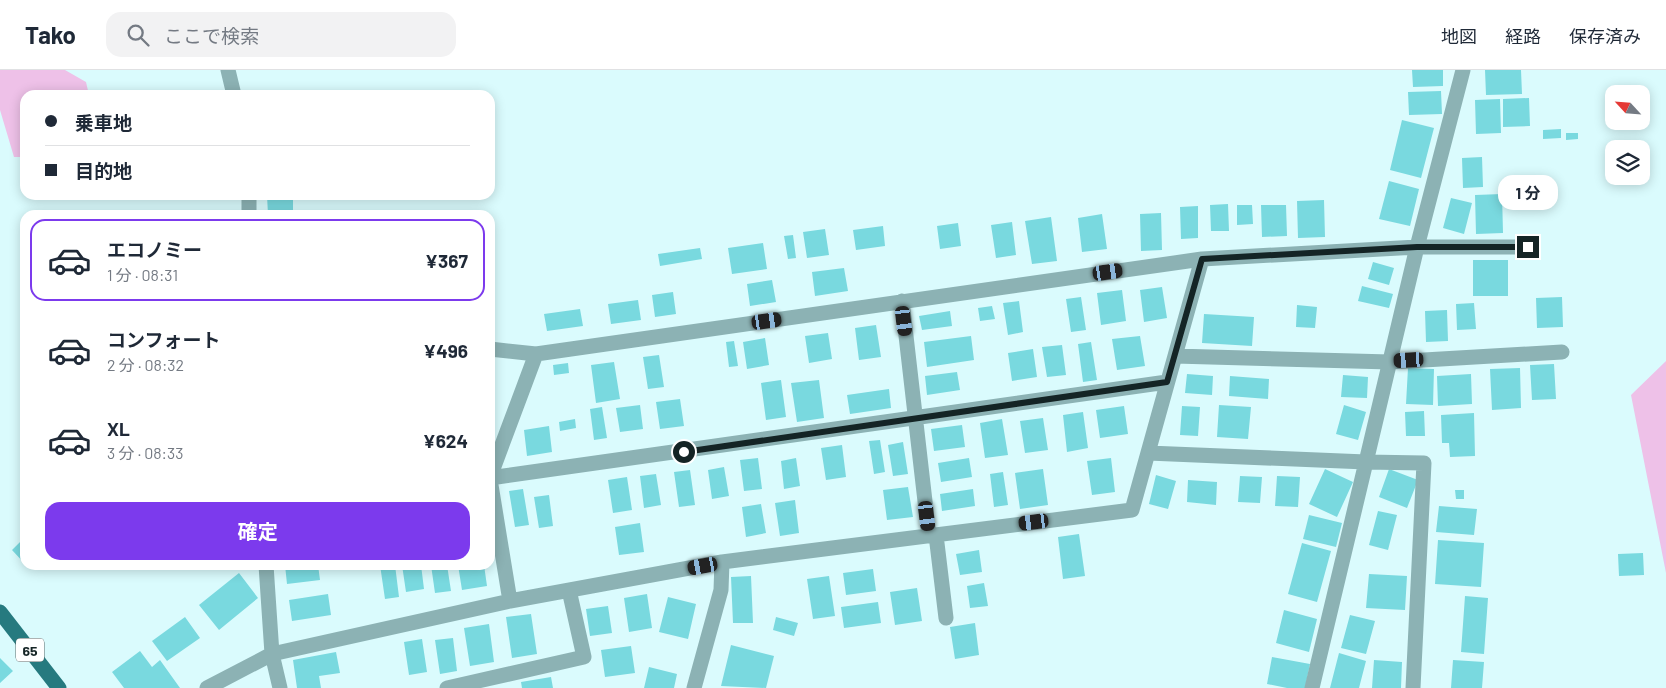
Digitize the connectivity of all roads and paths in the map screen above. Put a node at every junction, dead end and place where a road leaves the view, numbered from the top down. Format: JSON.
{"nodes":[{"id":1,"x":228,"y":70,"type":"edge"},
{"id":2,"x":1463,"y":70,"type":"edge"},
{"id":3,"x":233,"y":90,"type":"edge"},
{"id":4,"x":1417,"y":247,"type":"junction"},
{"id":5,"x":1528,"y":247,"type":"dead end"},
{"id":6,"x":1202,"y":259,"type":"junction"},
{"id":7,"x":902,"y":302,"type":"junction"},
{"id":8,"x":495,"y":350,"type":"edge"},
{"id":9,"x":1562,"y":352,"type":"dead end"},
{"id":10,"x":536,"y":354,"type":"junction"},
{"id":11,"x":1174,"y":356,"type":"junction"},
{"id":12,"x":1390,"y":362,"type":"junction"},
{"id":13,"x":1167,"y":382,"type":"junction"},
{"id":14,"x":916,"y":419,"type":"junction"},
{"id":15,"x":1148,"y":453,"type":"junction"},
{"id":16,"x":1366,"y":462,"type":"junction"},
{"id":17,"x":495,"y":465,"type":"edge"},
{"id":18,"x":495,"y":477,"type":"edge"},
{"id":19,"x":495,"y":509,"type":"edge"},
{"id":20,"x":933,"y":535,"type":"junction"},
{"id":21,"x":722,"y":562,"type":"junction"},
{"id":22,"x":266,"y":570,"type":"edge"},
{"id":23,"x":569,"y":590,"type":"junction"},
{"id":24,"x":510,"y":601,"type":"junction"},
{"id":25,"x":0,"y":612,"type":"edge"},
{"id":26,"x":946,"y":618,"type":"dead end"},
{"id":27,"x":272,"y":654,"type":"junction"},
{"id":28,"x":59,"y":688,"type":"edge"},
{"id":29,"x":207,"y":688,"type":"edge"},
{"id":30,"x":280,"y":688,"type":"edge"},
{"id":31,"x":447,"y":688,"type":"edge"},
{"id":32,"x":694,"y":688,"type":"edge"},
{"id":33,"x":1312,"y":688,"type":"edge"},
{"id":34,"x":1413,"y":688,"type":"edge"}],
"edges":[{"from":1,"to":3,"type":"street"},
{"from":2,"to":4,"type":"street"},
{"from":4,"to":5,"type":"street"},
{"from":4,"to":6,"type":"street"},
{"from":4,"to":12,"type":"street"},
{"from":6,"to":7,"type":"street"},
{"from":6,"to":11,"type":"street"},
{"from":7,"to":10,"type":"street"},
{"from":7,"to":14,"type":"street"},
{"from":8,"to":10,"type":"street"},
{"from":9,"to":12,"type":"street"},
{"from":10,"to":17,"type":"street"},
{"from":11,"to":12,"type":"street"},
{"from":11,"to":13,"type":"street"},
{"from":12,"to":16,"type":"street"},
{"from":13,"to":14,"type":"street"},
{"from":13,"to":15,"type":"street"},
{"from":14,"to":18,"type":"street"},
{"from":14,"to":20,"type":"street"},
{"from":15,"to":16,"type":"street"},
{"from":15,"to":20,"type":"street"},
{"from":16,"to":33,"type":"street"},
{"from":16,"to":34,"type":"street"},
{"from":19,"to":24,"type":"street"},
{"from":20,"to":21,"type":"street"},
{"from":20,"to":26,"type":"street"},
{"from":21,"to":23,"type":"street"},
{"from":21,"to":32,"type":"street"},
{"from":22,"to":27,"type":"street"},
{"from":23,"to":24,"type":"street"},
{"from":23,"to":31,"type":"street"},
{"from":24,"to":27,"type":"street"},
{"from":25,"to":28,"type":"main road","number":"65"},
{"from":27,"to":29,"type":"street"},
{"from":27,"to":30,"type":"street"}]}
